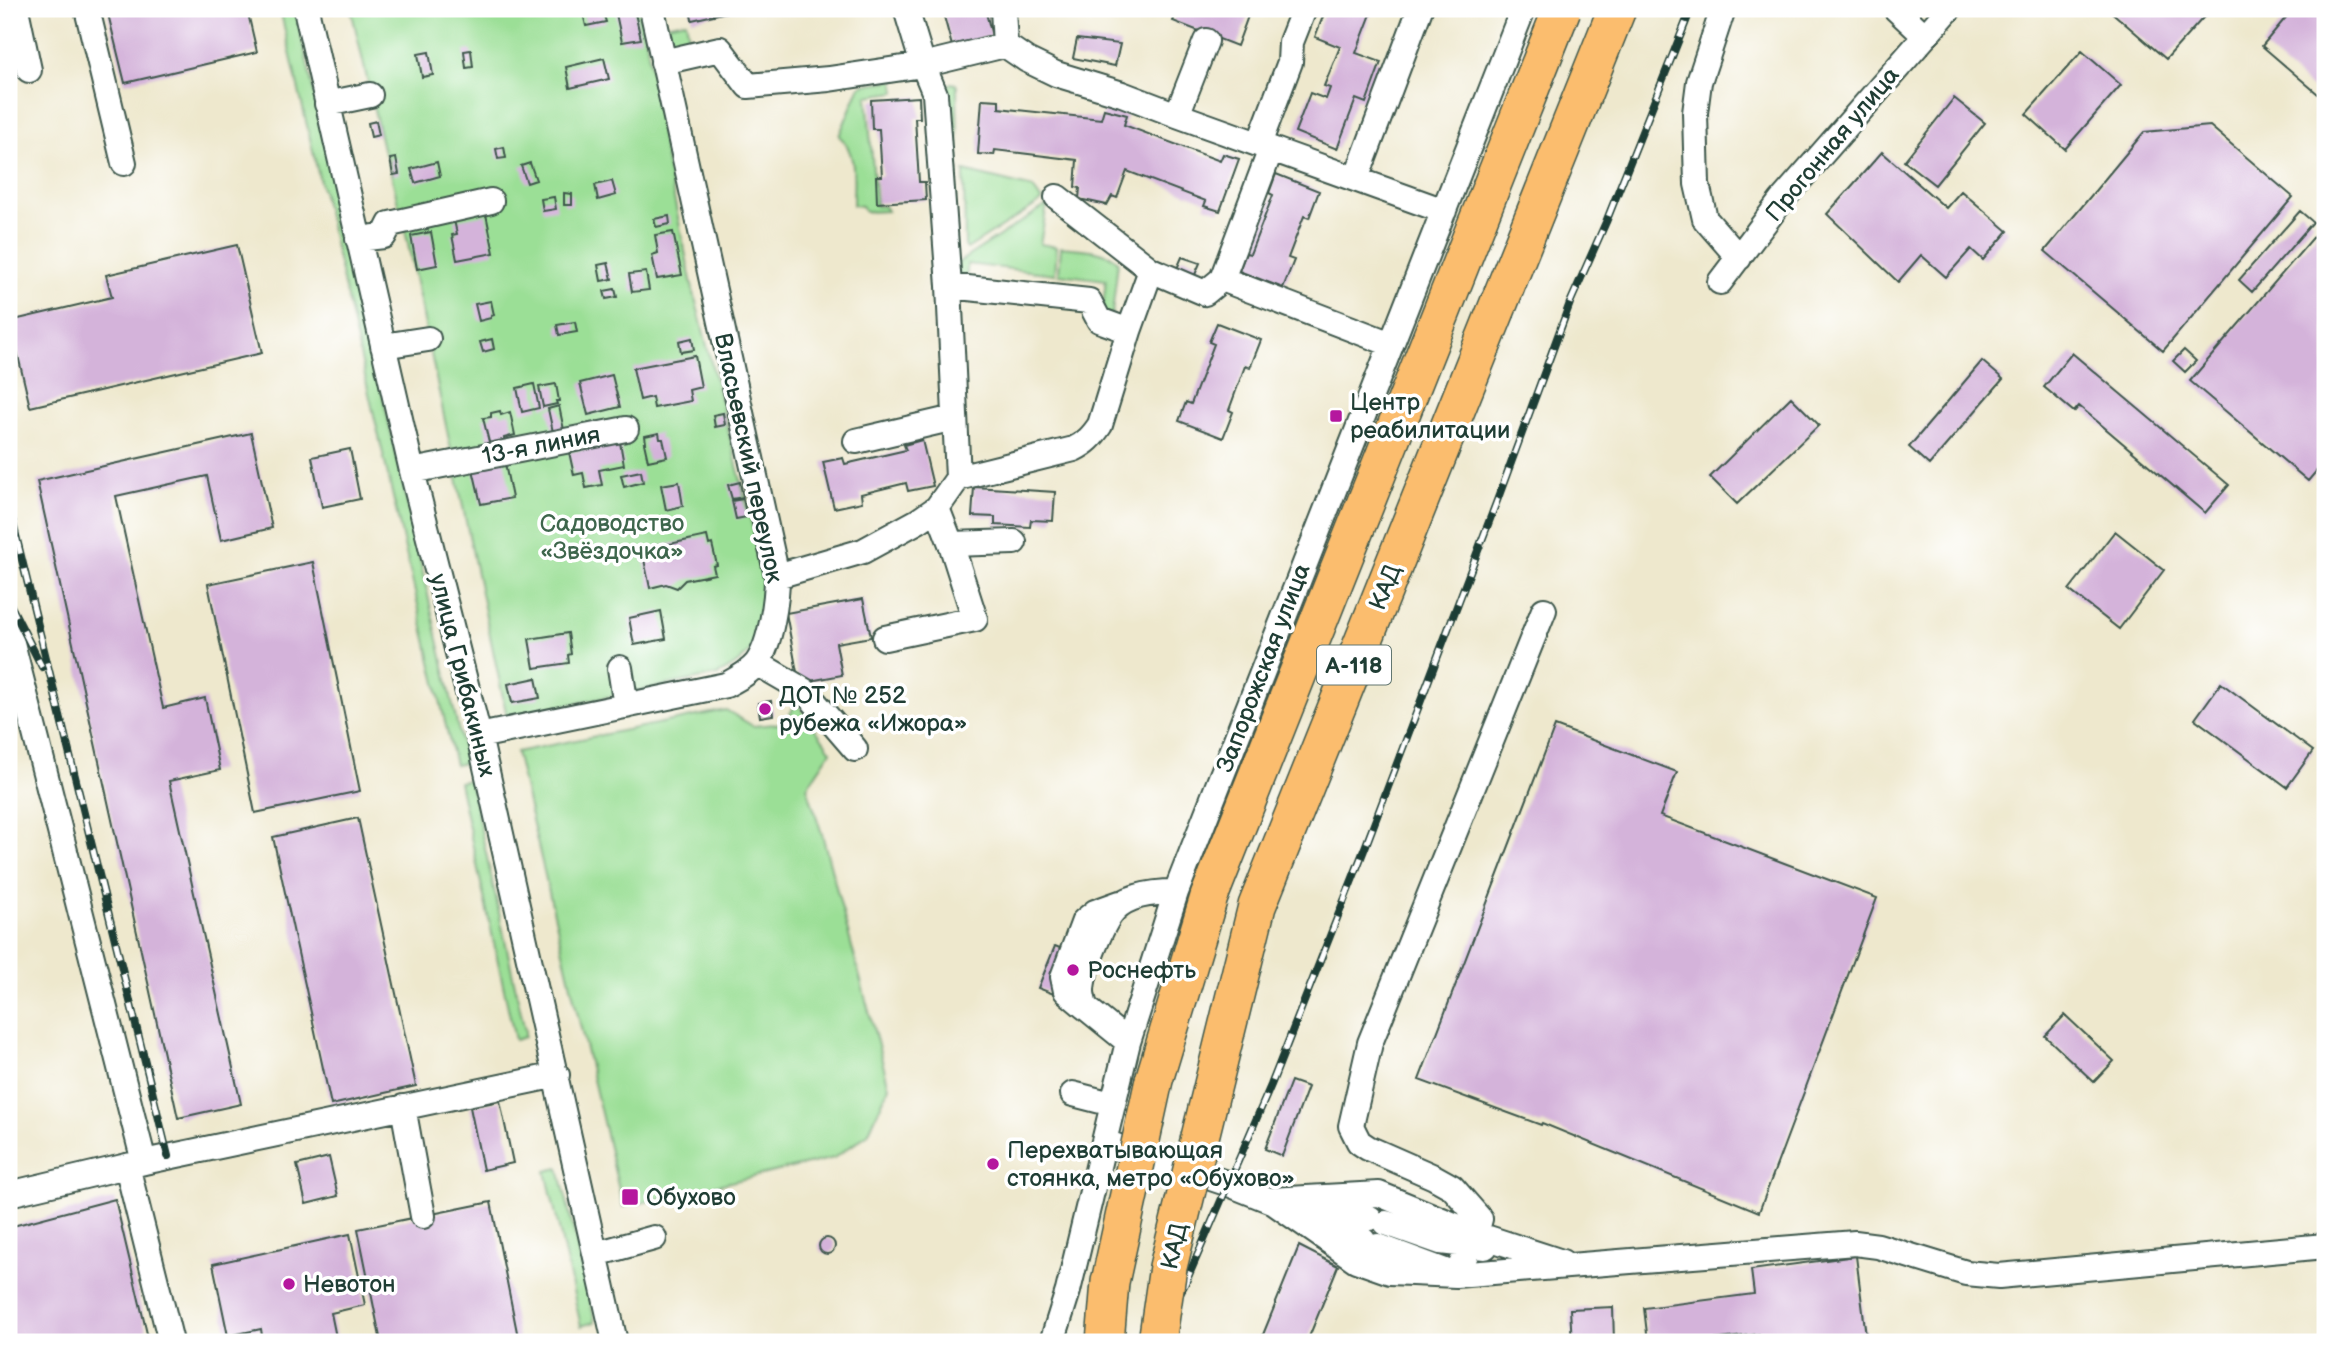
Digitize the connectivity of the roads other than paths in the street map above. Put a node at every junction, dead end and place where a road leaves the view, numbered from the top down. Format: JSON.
{"nodes":[{"id":1,"x":16,"y":9,"type":"edge"},
{"id":2,"x":88,"y":9,"type":"edge"},
{"id":3,"x":306,"y":9,"type":"edge"},
{"id":4,"x":652,"y":9,"type":"edge"},
{"id":5,"x":906,"y":9,"type":"edge"},
{"id":6,"x":1003,"y":9,"type":"edge"},
{"id":7,"x":1304,"y":9,"type":"edge"},
{"id":8,"x":1420,"y":9,"type":"edge"},
{"id":9,"x":1523,"y":9,"type":"edge"},
{"id":10,"x":1562,"y":9,"type":"edge"},
{"id":11,"x":1616,"y":9,"type":"edge"},
{"id":12,"x":1723,"y":9,"type":"edge"},
{"id":13,"x":1896,"y":9,"type":"edge"},
{"id":14,"x":1949,"y":9,"type":"edge"},
{"id":15,"x":1925,"y":36,"type":"junction"},
{"id":16,"x":1206,"y":41,"type":"dead end"},
{"id":17,"x":1005,"y":45,"type":"junction"},
{"id":18,"x":663,"y":62,"type":"junction"},
{"id":19,"x":923,"y":65,"type":"junction"},
{"id":20,"x":29,"y":70,"type":"dead end"},
{"id":21,"x":370,"y":95,"type":"dead end"},
{"id":22,"x":327,"y":104,"type":"junction"},
{"id":23,"x":1177,"y":116,"type":"junction"},
{"id":24,"x":1265,"y":147,"type":"junction"},
{"id":25,"x":124,"y":163,"type":"dead end"},
{"id":26,"x":1356,"y":179,"type":"junction"},
{"id":27,"x":1056,"y":197,"type":"dead end"},
{"id":28,"x":491,"y":201,"type":"dead end"},
{"id":29,"x":1444,"y":211,"type":"junction"},
{"id":30,"x":358,"y":239,"type":"junction"},
{"id":31,"x":1739,"y":258,"type":"junction"},
{"id":32,"x":1151,"y":270,"type":"junction"},
{"id":33,"x":1222,"y":279,"type":"junction"},
{"id":34,"x":1720,"y":282,"type":"dead end"},
{"id":35,"x":949,"y":286,"type":"junction"},
{"id":36,"x":1129,"y":331,"type":"junction"},
{"id":37,"x":428,"y":339,"type":"dead end"},
{"id":38,"x":1391,"y":344,"type":"junction"},
{"id":39,"x":383,"y":346,"type":"junction"},
{"id":40,"x":954,"y":418,"type":"junction"},
{"id":41,"x":626,"y":429,"type":"dead end"},
{"id":42,"x":856,"y":441,"type":"dead end"},
{"id":43,"x":412,"y":471,"type":"junction"},
{"id":44,"x":958,"y":478,"type":"junction"},
{"id":45,"x":937,"y":508,"type":"junction"},
{"id":46,"x":1014,"y":542,"type":"dead end"},
{"id":47,"x":951,"y":544,"type":"junction"},
{"id":48,"x":777,"y":576,"type":"junction"},
{"id":49,"x":1544,"y":610,"type":"dead end"},
{"id":50,"x":9,"y":631,"type":"edge"},
{"id":51,"x":885,"y":638,"type":"dead end"},
{"id":52,"x":757,"y":663,"type":"junction"},
{"id":53,"x":620,"y":668,"type":"dead end"},
{"id":54,"x":626,"y":706,"type":"junction"},
{"id":55,"x":479,"y":736,"type":"junction"},
{"id":56,"x":855,"y":749,"type":"dead end"},
{"id":57,"x":1176,"y":892,"type":"junction"},
{"id":58,"x":1128,"y":1042,"type":"junction"},
{"id":59,"x":556,"y":1075,"type":"junction"},
{"id":60,"x":1073,"y":1094,"type":"dead end"},
{"id":61,"x":1112,"y":1104,"type":"junction"},
{"id":62,"x":403,"y":1107,"type":"junction"},
{"id":63,"x":1104,"y":1142,"type":"junction"},
{"id":64,"x":135,"y":1164,"type":"junction"},
{"id":65,"x":9,"y":1194,"type":"edge"},
{"id":66,"x":1270,"y":1199,"type":"junction"},
{"id":67,"x":423,"y":1216,"type":"dead end"},
{"id":68,"x":1375,"y":1232,"type":"junction"},
{"id":69,"x":654,"y":1238,"type":"dead end"},
{"id":70,"x":1473,"y":1240,"type":"junction"},
{"id":71,"x":2325,"y":1246,"type":"edge"},
{"id":72,"x":596,"y":1254,"type":"junction"},
{"id":73,"x":1576,"y":1266,"type":"junction"},
{"id":74,"x":1456,"y":1275,"type":"junction"},
{"id":75,"x":171,"y":1342,"type":"edge"},
{"id":76,"x":615,"y":1342,"type":"edge"},
{"id":77,"x":1052,"y":1342,"type":"edge"},
{"id":78,"x":1105,"y":1342,"type":"edge"},
{"id":79,"x":1157,"y":1342,"type":"edge"}],
"edges":[{"from":1,"to":20,"type":"street"},
{"from":2,"to":25,"type":"street"},
{"from":3,"to":22,"type":"street","name":"улица Грибакиных"},
{"from":4,"to":18,"type":"street","name":"Власьевский переулок"},
{"from":5,"to":19,"type":"street"},
{"from":6,"to":17,"type":"street"},
{"from":7,"to":24,"type":"street"},
{"from":8,"to":26,"type":"street"},
{"from":9,"to":29,"type":"street","name":"Запорожская улица"},
{"from":10,"to":78,"type":"highway","name":"КАД","number":"А-118","bridge":true},
{"from":11,"to":79,"type":"highway","name":"КАД","number":"А-118","bridge":true},
{"from":12,"to":31,"type":"street"},
{"from":13,"to":15,"type":"street"},
{"from":14,"to":15,"type":"street","name":"Прогонная улица"},
{"from":15,"to":31,"type":"street","name":"Прогонная улица"},
{"from":16,"to":23,"type":"street"},
{"from":17,"to":19,"type":"street"},
{"from":17,"to":23,"type":"street"},
{"from":18,"to":19,"type":"street"},
{"from":18,"to":48,"type":"street","name":"Власьевский переулок"},
{"from":19,"to":35,"type":"street"},
{"from":21,"to":22,"type":"street"},
{"from":22,"to":30,"type":"street","name":"улица Грибакиных"},
{"from":23,"to":24,"type":"street"},
{"from":24,"to":26,"type":"street"},
{"from":24,"to":33,"type":"street"},
{"from":26,"to":29,"type":"street"},
{"from":27,"to":32,"type":"street"},
{"from":28,"to":30,"type":"street"},
{"from":29,"to":38,"type":"street","name":"Запорожская улица"},
{"from":30,"to":39,"type":"street","name":"улица Грибакиных"},
{"from":31,"to":34,"type":"street","name":"Прогонная улица"},
{"from":32,"to":33,"type":"street"},
{"from":32,"to":36,"type":"street"},
{"from":33,"to":38,"type":"street"},
{"from":35,"to":36,"type":"street"},
{"from":35,"to":40,"type":"street"},
{"from":36,"to":44,"type":"street"},
{"from":37,"to":39,"type":"street"},
{"from":38,"to":57,"type":"street","name":"Запорожская улица"},
{"from":39,"to":43,"type":"street","name":"улица Грибакиных"},
{"from":40,"to":42,"type":"street"},
{"from":40,"to":44,"type":"street"},
{"from":41,"to":43,"type":"street","name":"13-я линия"},
{"from":43,"to":55,"type":"street","name":"улица Грибакиных"},
{"from":44,"to":45,"type":"street"},
{"from":45,"to":47,"type":"street"},
{"from":45,"to":48,"type":"street"},
{"from":46,"to":47,"type":"street"},
{"from":47,"to":51,"type":"street"},
{"from":48,"to":52,"type":"street","name":"Власьевский переулок"},
{"from":49,"to":70,"type":"street"},
{"from":50,"to":64,"type":"street"},
{"from":52,"to":54,"type":"street"},
{"from":52,"to":56,"type":"street"},
{"from":53,"to":54,"type":"street"},
{"from":54,"to":55,"type":"street"},
{"from":55,"to":59,"type":"street","name":"улица Грибакиных"},
{"from":57,"to":58,"type":"street","name":"Запорожская улица"},
{"from":57,"to":58,"type":"street"},
{"from":58,"to":61,"type":"street","name":"Запорожская улица"},
{"from":59,"to":62,"type":"street"},
{"from":59,"to":72,"type":"street","name":"улица Грибакиных"},
{"from":60,"to":61,"type":"street"},
{"from":61,"to":63,"type":"street","name":"Запорожская улица"},
{"from":62,"to":64,"type":"street"},
{"from":62,"to":67,"type":"street"},
{"from":63,"to":66,"type":"street"},
{"from":63,"to":77,"type":"street","name":"Запорожская улица"},
{"from":64,"to":65,"type":"street"},
{"from":64,"to":75,"type":"street"},
{"from":66,"to":68,"type":"street"},
{"from":66,"to":70,"type":"street"},
{"from":66,"to":74,"type":"street"},
{"from":68,"to":70,"type":"street"},
{"from":68,"to":74,"type":"street"},
{"from":69,"to":72,"type":"street"},
{"from":70,"to":73,"type":"street"},
{"from":70,"to":74,"type":"street"},
{"from":71,"to":73,"type":"street"},
{"from":72,"to":76,"type":"street","name":"улица Грибакиных"},
{"from":73,"to":74,"type":"street"}]}
